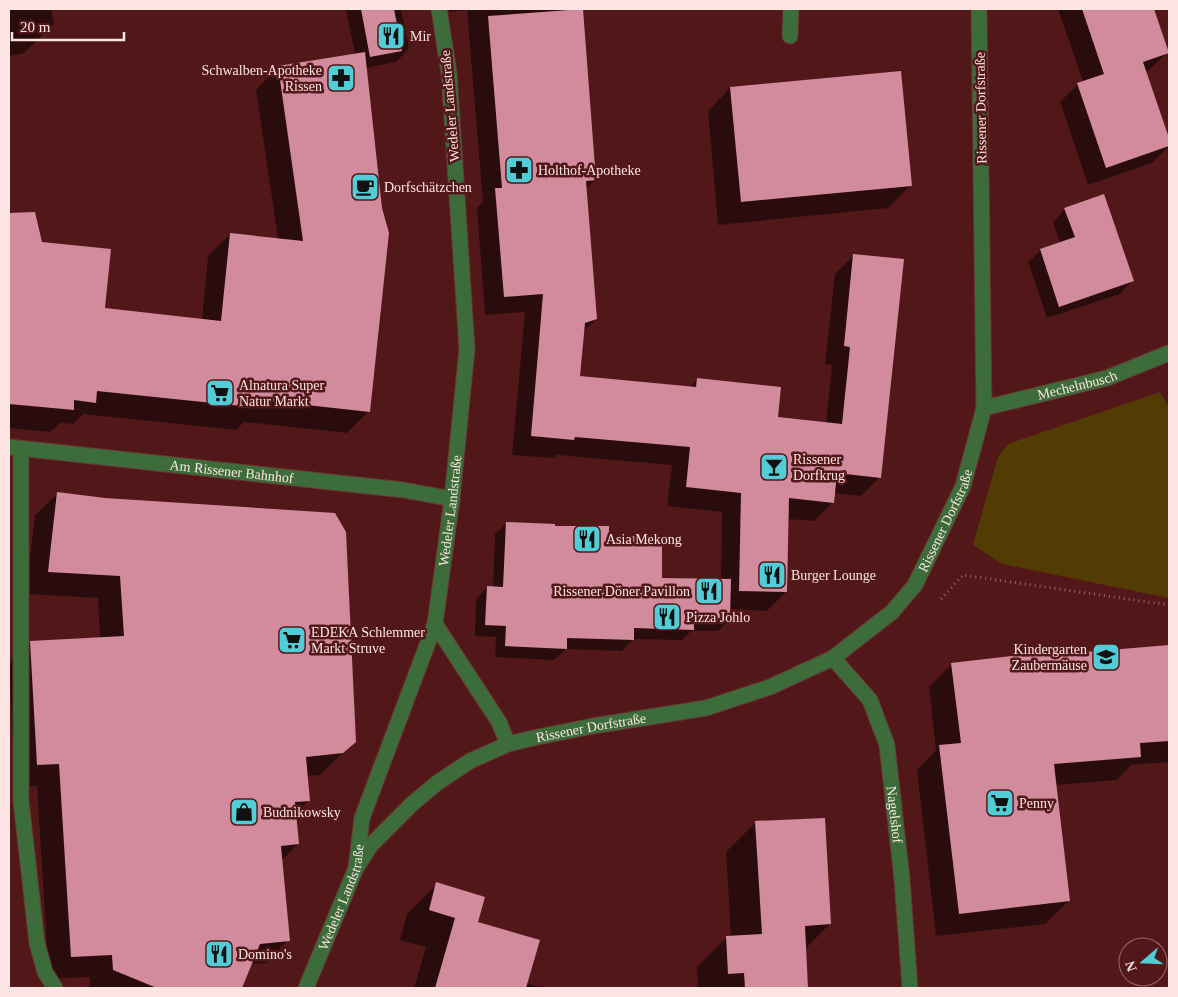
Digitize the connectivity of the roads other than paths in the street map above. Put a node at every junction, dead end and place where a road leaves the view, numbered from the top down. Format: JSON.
{"nodes":[{"id":1,"x":439,"y":9,"type":"edge"},
{"id":2,"x":791,"y":9,"type":"edge"},
{"id":3,"x":980,"y":9,"type":"edge"},
{"id":4,"x":790,"y":36,"type":"dead end"},
{"id":5,"x":1169,"y":353,"type":"edge"},
{"id":6,"x":984,"y":408,"type":"junction"},
{"id":7,"x":15,"y":448,"type":"edge"},
{"id":8,"x":452,"y":499,"type":"junction"},
{"id":9,"x":435,"y":624,"type":"junction"},
{"id":10,"x":833,"y":658,"type":"junction"},
{"id":11,"x":508,"y":744,"type":"junction"},
{"id":12,"x":356,"y":868,"type":"junction"},
{"id":13,"x":54,"y":988,"type":"edge"},
{"id":14,"x":306,"y":988,"type":"edge"},
{"id":15,"x":910,"y":988,"type":"edge"}],
"edges":[{"from":1,"to":8,"type":"street","name":"Wedeler Landstraße"},
{"from":2,"to":4,"type":"street"},
{"from":3,"to":6,"type":"street","name":"Rissener Dorfstraße"},
{"from":5,"to":6,"type":"street","name":"Mechelnbusch"},
{"from":6,"to":10,"type":"street","name":"Rissener Dorfstraße"},
{"from":7,"to":8,"type":"street","name":"Am Rissener Bahnhof"},
{"from":7,"to":13,"type":"street"},
{"from":8,"to":9,"type":"street","name":"Wedeler Landstraße"},
{"from":9,"to":11,"type":"street"},
{"from":9,"to":12,"type":"street","name":"Wedeler Landstraße"},
{"from":10,"to":11,"type":"street","name":"Rissener Dorfstraße"},
{"from":10,"to":15,"type":"street","name":"Nagelshof"},
{"from":11,"to":12,"type":"street","name":"Rissener Dorfstraße"},
{"from":12,"to":14,"type":"street","name":"Wedeler Landstraße"}]}
